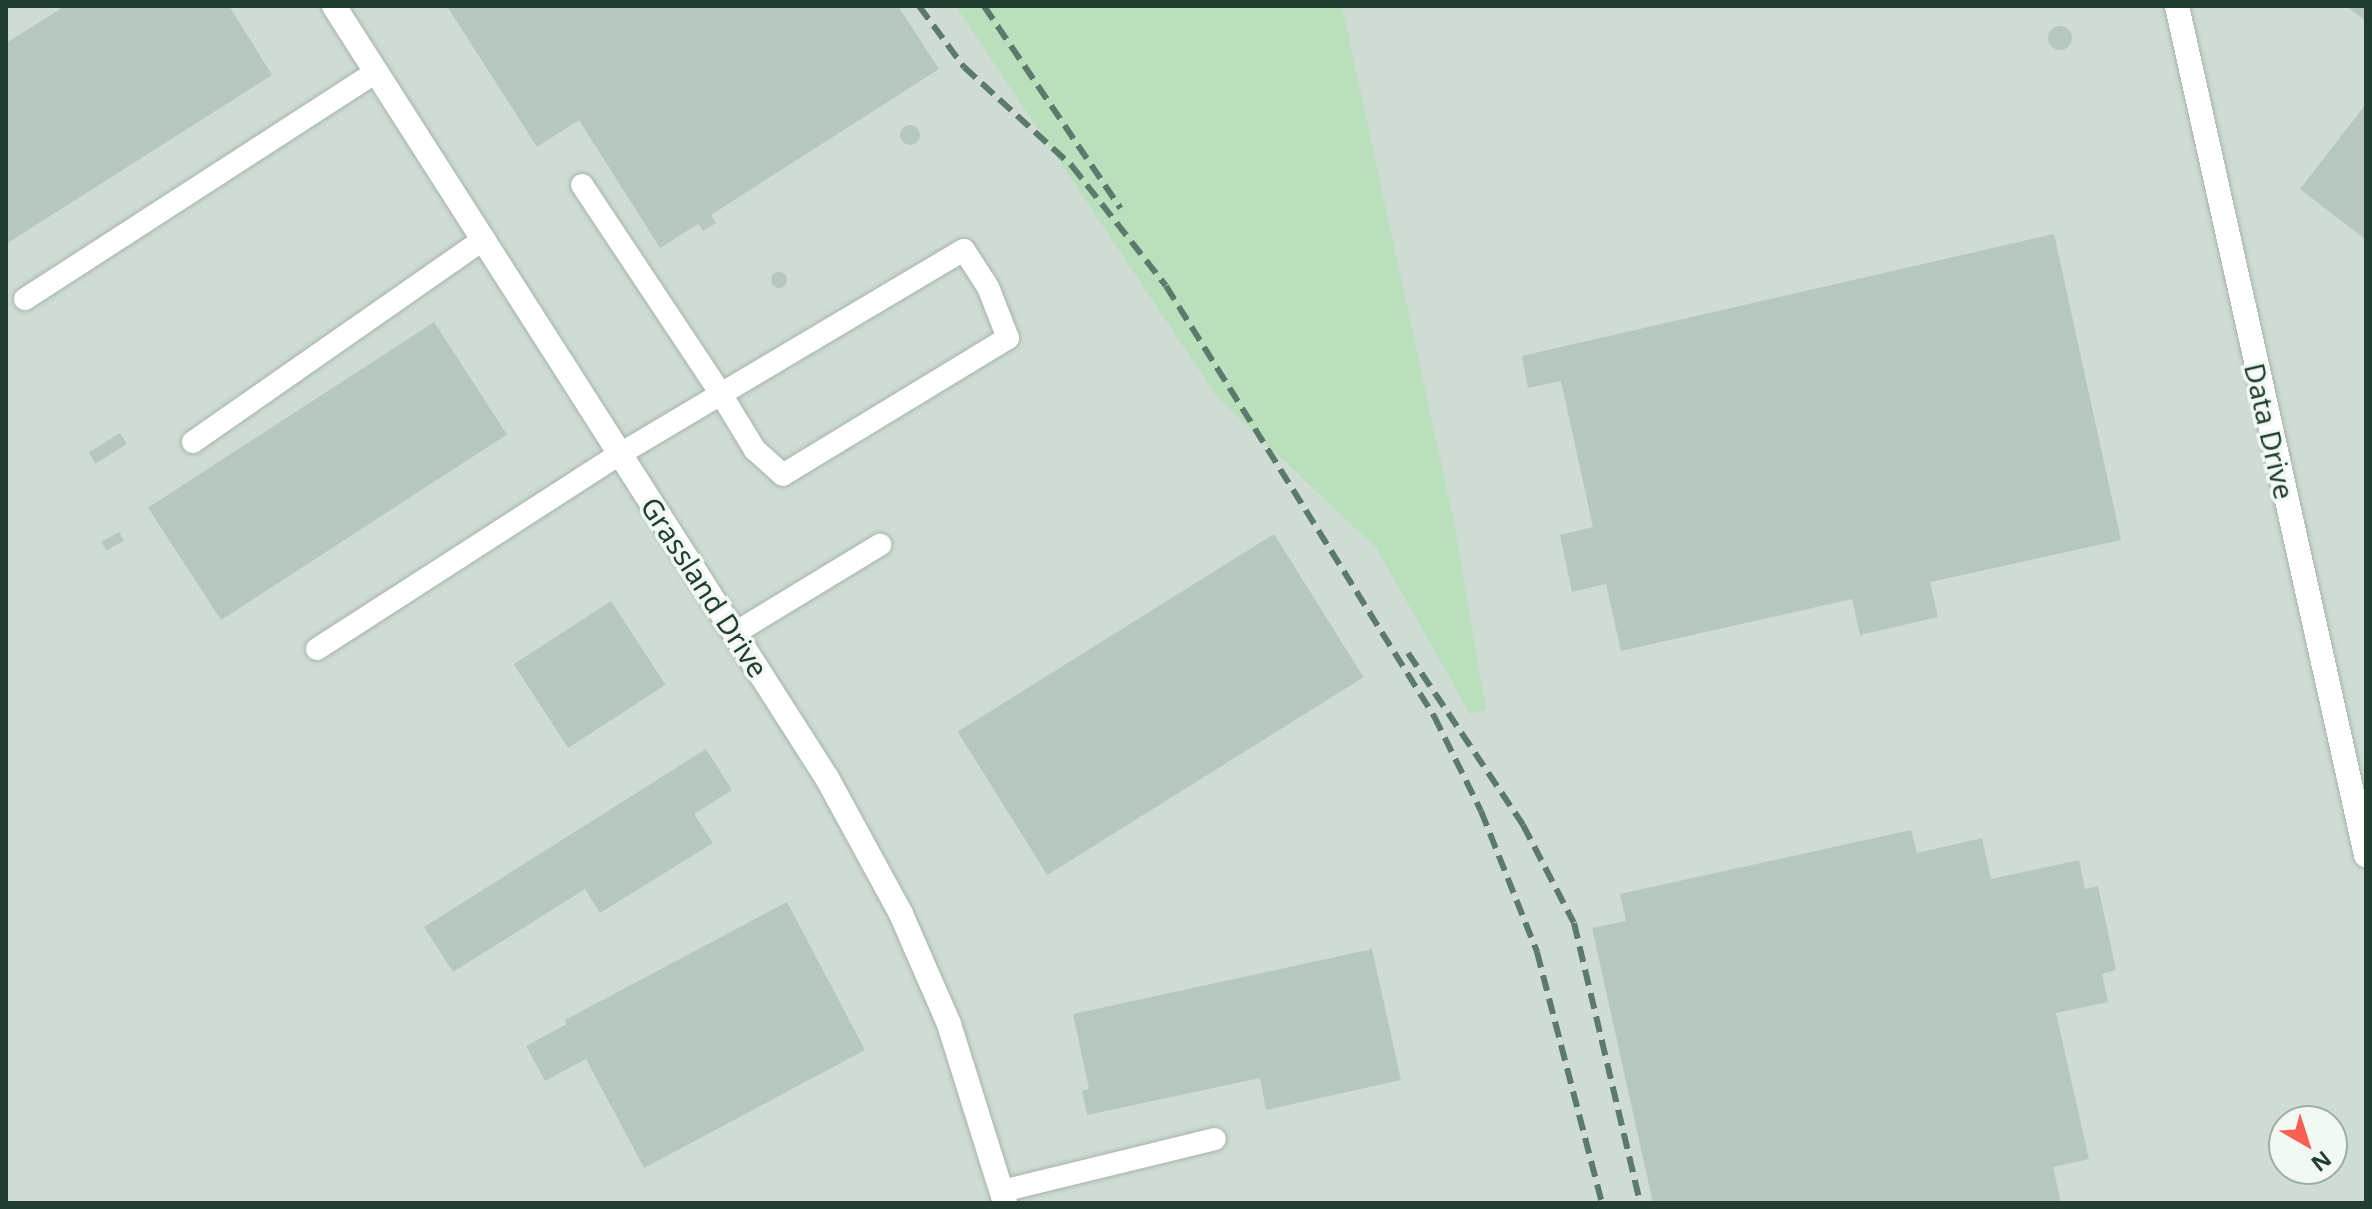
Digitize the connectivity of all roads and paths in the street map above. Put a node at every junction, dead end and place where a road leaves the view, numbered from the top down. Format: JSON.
{"nodes":[{"id":1,"x":334,"y":6,"type":"edge"},
{"id":2,"x":2177,"y":6,"type":"edge"},
{"id":3,"x":376,"y":72,"type":"junction"},
{"id":4,"x":582,"y":185,"type":"dead end"},
{"id":5,"x":484,"y":239,"type":"junction"},
{"id":6,"x":25,"y":299,"type":"dead end"},
{"id":7,"x":721,"y":394,"type":"junction"},
{"id":8,"x":193,"y":442,"type":"dead end"},
{"id":9,"x":620,"y":454,"type":"junction"},
{"id":10,"x":880,"y":545,"type":"dead end"},
{"id":11,"x":735,"y":633,"type":"junction"},
{"id":12,"x":317,"y":649,"type":"dead end"},
{"id":13,"x":2366,"y":855,"type":"edge"},
{"id":14,"x":1215,"y":1139,"type":"dead end"},
{"id":15,"x":1003,"y":1197,"type":"edge"}],
"edges":[{"from":1,"to":3,"type":"street","name":"Grassland Drive"},
{"from":2,"to":13,"type":"street","name":"Data Drive"},
{"from":3,"to":5,"type":"street","name":"Grassland Drive"},
{"from":3,"to":6,"type":"lane"},
{"from":4,"to":7,"type":"lane"},
{"from":5,"to":8,"type":"lane"},
{"from":5,"to":9,"type":"street","name":"Grassland Drive"},
{"from":7,"to":7,"type":"lane"},
{"from":7,"to":9,"type":"lane"},
{"from":9,"to":11,"type":"street","name":"Grassland Drive"},
{"from":9,"to":12,"type":"lane"},
{"from":10,"to":11,"type":"lane"},
{"from":11,"to":15,"type":"street","name":"Grassland Drive"},
{"from":14,"to":15,"type":"lane"}]}
